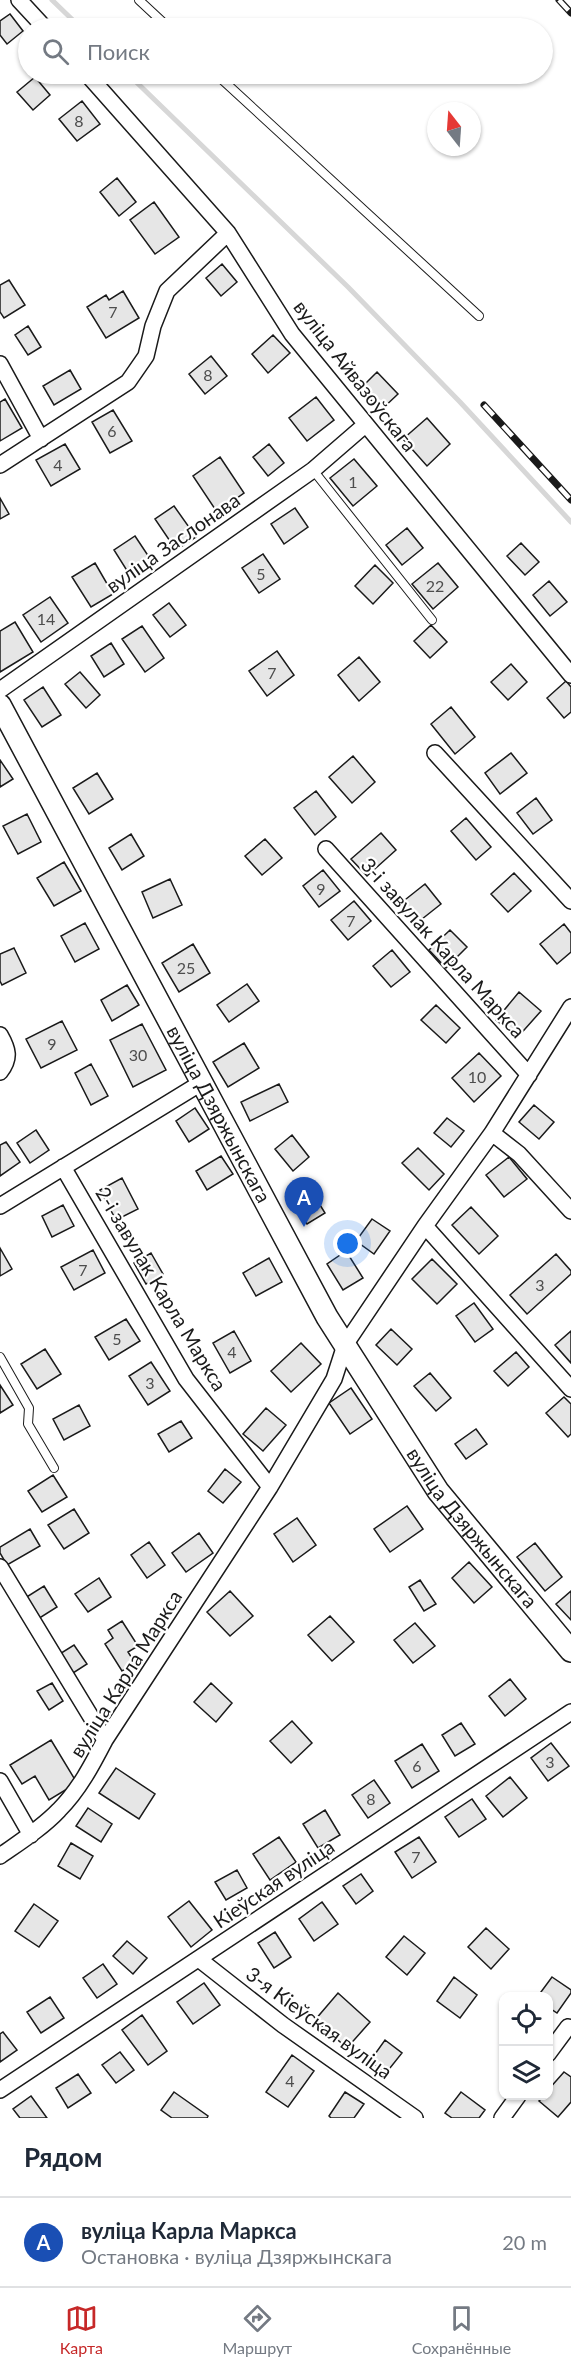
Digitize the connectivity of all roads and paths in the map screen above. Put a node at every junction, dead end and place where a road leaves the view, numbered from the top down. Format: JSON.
{"nodes":[{"id":1,"x":19,"y":0,"type":"edge"},
{"id":2,"x":139,"y":0,"type":"edge"},
{"id":3,"x":36,"y":18,"type":"edge"},
{"id":4,"x":158,"y":18,"type":"edge"},
{"id":5,"x":96,"y":84,"type":"edge"},
{"id":6,"x":227,"y":84,"type":"edge"},
{"id":7,"x":228,"y":233,"type":"junction"},
{"id":8,"x":479,"y":316,"type":"dead end"},
{"id":9,"x":0,"y":364,"type":"edge"},
{"id":10,"x":365,"y":424,"type":"junction"},
{"id":11,"x":41,"y":439,"type":"junction"},
{"id":12,"x":0,"y":465,"type":"edge"},
{"id":13,"x":313,"y":470,"type":"junction"},
{"id":14,"x":432,"y":620,"type":"dead end"},
{"id":15,"x":571,"y":675,"type":"edge"},
{"id":16,"x":0,"y":690,"type":"edge"},
{"id":17,"x":0,"y":705,"type":"edge"},
{"id":18,"x":435,"y":753,"type":"dead end"},
{"id":19,"x":326,"y":849,"type":"dead end"},
{"id":20,"x":571,"y":902,"type":"edge"},
{"id":21,"x":571,"y":1007,"type":"edge"},
{"id":22,"x":4,"y":1041,"type":"edge"},
{"id":23,"x":0,"y":1072,"type":"edge"},
{"id":24,"x":529,"y":1076,"type":"junction"},
{"id":25,"x":201,"y":1083,"type":"junction"},
{"id":26,"x":492,"y":1133,"type":"junction"},
{"id":27,"x":63,"y":1167,"type":"junction"},
{"id":28,"x":0,"y":1206,"type":"edge"},
{"id":29,"x":571,"y":1211,"type":"edge"},
{"id":30,"x":425,"y":1226,"type":"junction"},
{"id":31,"x":345,"y":1345,"type":"junction"},
{"id":32,"x":0,"y":1358,"type":"edge"},
{"id":33,"x":571,"y":1389,"type":"edge"},
{"id":34,"x":54,"y":1468,"type":"dead end"},
{"id":35,"x":270,"y":1488,"type":"junction"},
{"id":36,"x":0,"y":1567,"type":"edge"},
{"id":37,"x":571,"y":1651,"type":"edge"},
{"id":38,"x":571,"y":1712,"type":"edge"},
{"id":39,"x":105,"y":1740,"type":"junction"},
{"id":40,"x":0,"y":1781,"type":"edge"},
{"id":41,"x":32,"y":1834,"type":"junction"},
{"id":42,"x":0,"y":1856,"type":"edge"},
{"id":43,"x":200,"y":1960,"type":"junction"},
{"id":44,"x":568,"y":2027,"type":"dead end"},
{"id":45,"x":553,"y":2048,"type":"edge"},
{"id":46,"x":0,"y":2090,"type":"edge"},
{"id":47,"x":515,"y":2100,"type":"edge"},
{"id":48,"x":415,"y":2118,"type":"edge"},
{"id":49,"x":502,"y":2118,"type":"edge"}],
"edges":[{"from":1,"to":3,"type":"street"},
{"from":2,"to":4,"type":"lane"},
{"from":5,"to":7,"type":"street","name":"вуліца Айвазоўскага"},
{"from":6,"to":8,"type":"lane"},
{"from":7,"to":10,"type":"street","name":"вуліца Айвазоўскага"},
{"from":7,"to":11,"type":"street"},
{"from":9,"to":11,"type":"street"},
{"from":10,"to":13,"type":"street","name":"вуліца Заслонава"},
{"from":10,"to":15,"type":"street","name":"вуліца Айвазоўскага"},
{"from":11,"to":12,"type":"street"},
{"from":13,"to":14,"type":"lane"},
{"from":13,"to":16,"type":"street","name":"вуліца Заслонава"},
{"from":17,"to":25,"type":"street","name":"вуліца Дзяржынскага"},
{"from":18,"to":20,"type":"street"},
{"from":19,"to":24,"type":"street","name":"3-і завулак Карла Маркса"},
{"from":21,"to":24,"type":"street","name":"вуліца Карла Маркса"},
{"from":22,"to":23,"type":"street"},
{"from":24,"to":26,"type":"street","name":"вуліца Карла Маркса"},
{"from":25,"to":27,"type":"street"},
{"from":25,"to":31,"type":"street","name":"вуліца Дзяржынскага"},
{"from":26,"to":29,"type":"street"},
{"from":26,"to":30,"type":"street","name":"вуліца Карла Маркса"},
{"from":27,"to":28,"type":"street"},
{"from":27,"to":35,"type":"street","name":"2-і завулак Карла Маркса"},
{"from":30,"to":31,"type":"street","name":"вуліца Карла Маркса"},
{"from":30,"to":33,"type":"street"},
{"from":31,"to":35,"type":"street","name":"вуліца Карла Маркса"},
{"from":31,"to":37,"type":"street","name":"вуліца Дзяржынскага"},
{"from":32,"to":34,"type":"lane"},
{"from":35,"to":39,"type":"street","name":"вуліца Карла Маркса"},
{"from":36,"to":39,"type":"street"},
{"from":38,"to":43,"type":"street","name":"Кіеўская вуліца"},
{"from":39,"to":41,"type":"street","name":"вуліца Карла Маркса"},
{"from":40,"to":41,"type":"street"},
{"from":41,"to":42,"type":"street","name":"вуліца Карла Маркса"},
{"from":43,"to":46,"type":"street","name":"Кіеўская вуліца"},
{"from":43,"to":48,"type":"street","name":"3-я Кіеўская вуліца"},
{"from":44,"to":45,"type":"street"},
{"from":47,"to":49,"type":"street"}]}
